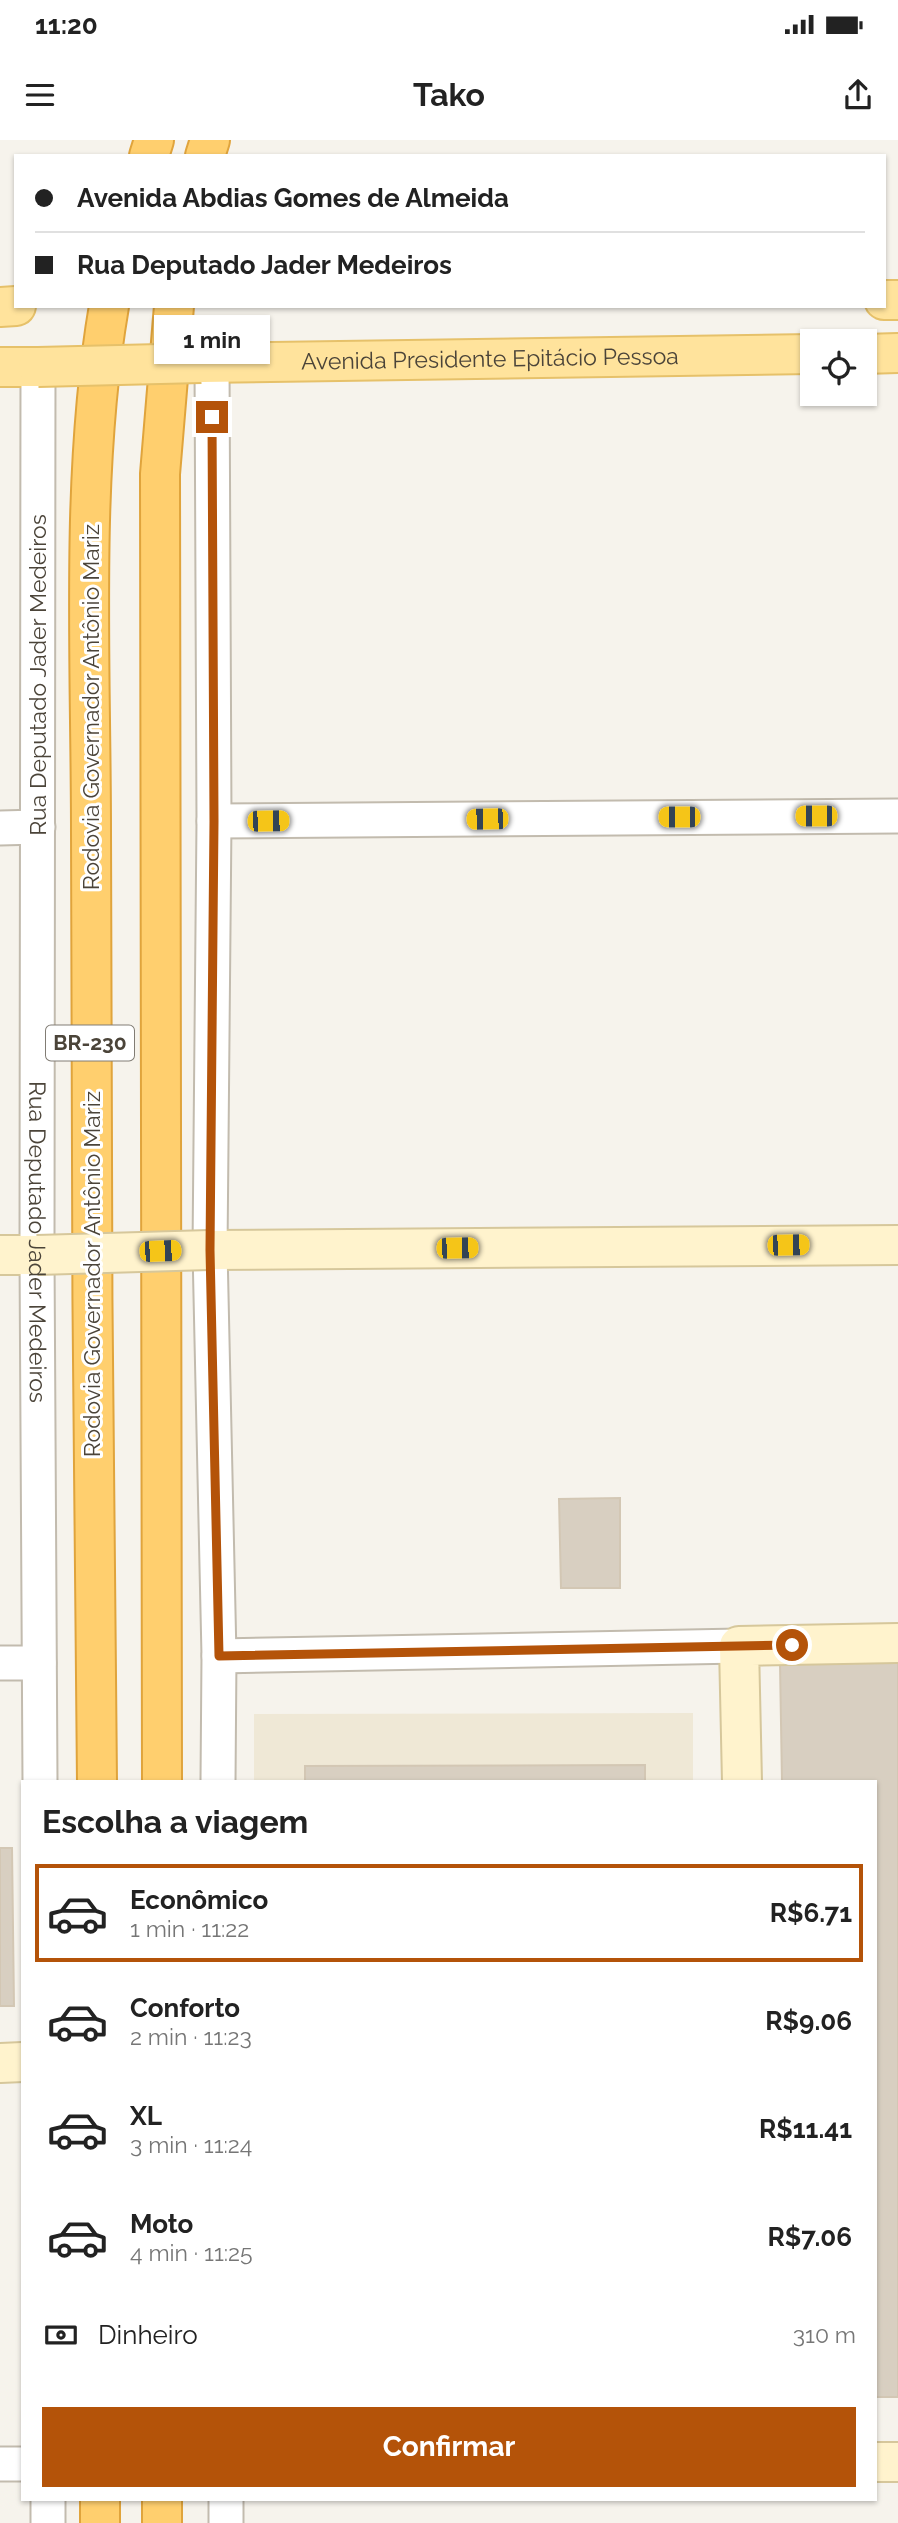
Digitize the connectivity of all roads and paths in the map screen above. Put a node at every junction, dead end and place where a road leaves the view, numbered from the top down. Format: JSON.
{"nodes":[{"id":1,"x":109,"y":308,"type":"edge"},
{"id":2,"x":174,"y":308,"type":"edge"},
{"id":3,"x":898,"y":353,"type":"edge"},
{"id":4,"x":877,"y":354,"type":"edge"},
{"id":5,"x":800,"y":355,"type":"edge"},
{"id":6,"x":206,"y":363,"type":"junction"},
{"id":7,"x":0,"y":367,"type":"edge"},
{"id":8,"x":38,"y":367,"type":"junction"},
{"id":9,"x":898,"y":816,"type":"edge"},
{"id":10,"x":214,"y":821,"type":"junction"},
{"id":11,"x":38,"y":827,"type":"junction"},
{"id":12,"x":0,"y":828,"type":"edge"},
{"id":13,"x":898,"y":1245,"type":"edge"},
{"id":14,"x":210,"y":1250,"type":"junction"},
{"id":15,"x":18,"y":1255,"type":"edge"},
{"id":16,"x":898,"y":1643,"type":"edge"},
{"id":17,"x":739,"y":1646,"type":"junction"},
{"id":18,"x":219,"y":1656,"type":"junction"},
{"id":19,"x":0,"y":1663,"type":"edge"},
{"id":20,"x":39,"y":1663,"type":"junction"},
{"id":21,"x":40,"y":1780,"type":"edge"},
{"id":22,"x":97,"y":1780,"type":"edge"},
{"id":23,"x":162,"y":1780,"type":"edge"},
{"id":24,"x":218,"y":1780,"type":"edge"},
{"id":25,"x":742,"y":1780,"type":"edge"},
{"id":26,"x":0,"y":2063,"type":"edge"},
{"id":27,"x":21,"y":2063,"type":"edge"},
{"id":28,"x":877,"y":2462,"type":"edge"},
{"id":29,"x":898,"y":2462,"type":"edge"},
{"id":30,"x":0,"y":2464,"type":"edge"},
{"id":31,"x":21,"y":2464,"type":"edge"},
{"id":32,"x":48,"y":2501,"type":"edge"},
{"id":33,"x":100,"y":2501,"type":"edge"},
{"id":34,"x":162,"y":2501,"type":"edge"},
{"id":35,"x":226,"y":2501,"type":"edge"},
{"id":36,"x":48,"y":2523,"type":"edge"},
{"id":37,"x":100,"y":2523,"type":"edge"},
{"id":38,"x":162,"y":2523,"type":"edge"},
{"id":39,"x":226,"y":2523,"type":"edge"}],
"edges":[{"from":1,"to":22,"type":"highway","name":"Rodovia Governador Antônio Mariz","number":"BR-230"},
{"from":2,"to":23,"type":"highway","number":"BR-230"},
{"from":3,"to":4,"type":"main road"},
{"from":5,"to":6,"type":"main road","name":"Avenida Presidente Epitácio Pessoa"},
{"from":6,"to":8,"type":"main road","name":"Avenida Presidente Epitácio Pessoa","bridge":true},
{"from":6,"to":10,"type":"street"},
{"from":7,"to":8,"type":"main road","name":"Avenida Presidente Epitácio Pessoa"},
{"from":8,"to":11,"type":"street","name":"Rua Deputado Jader Medeiros"},
{"from":9,"to":10,"type":"street"},
{"from":10,"to":14,"type":"street"},
{"from":11,"to":12,"type":"street"},
{"from":11,"to":15,"type":"street","name":"Rua Deputado Jader Medeiros"},
{"from":13,"to":14,"type":"street"},
{"from":14,"to":15,"type":"street","bridge":true},
{"from":14,"to":18,"type":"street"},
{"from":15,"to":20,"type":"street","name":"Rua Deputado Jader Medeiros"},
{"from":16,"to":17,"type":"street"},
{"from":17,"to":18,"type":"street"},
{"from":17,"to":25,"type":"street"},
{"from":18,"to":24,"type":"street"},
{"from":19,"to":20,"type":"street"},
{"from":20,"to":21,"type":"street","name":"Rua Deputado Jader Medeiros"},
{"from":26,"to":27,"type":"street"},
{"from":28,"to":29,"type":"street"},
{"from":30,"to":31,"type":"street"},
{"from":32,"to":36,"type":"street"},
{"from":33,"to":37,"type":"highway"},
{"from":34,"to":38,"type":"highway"},
{"from":35,"to":39,"type":"street"}]}
